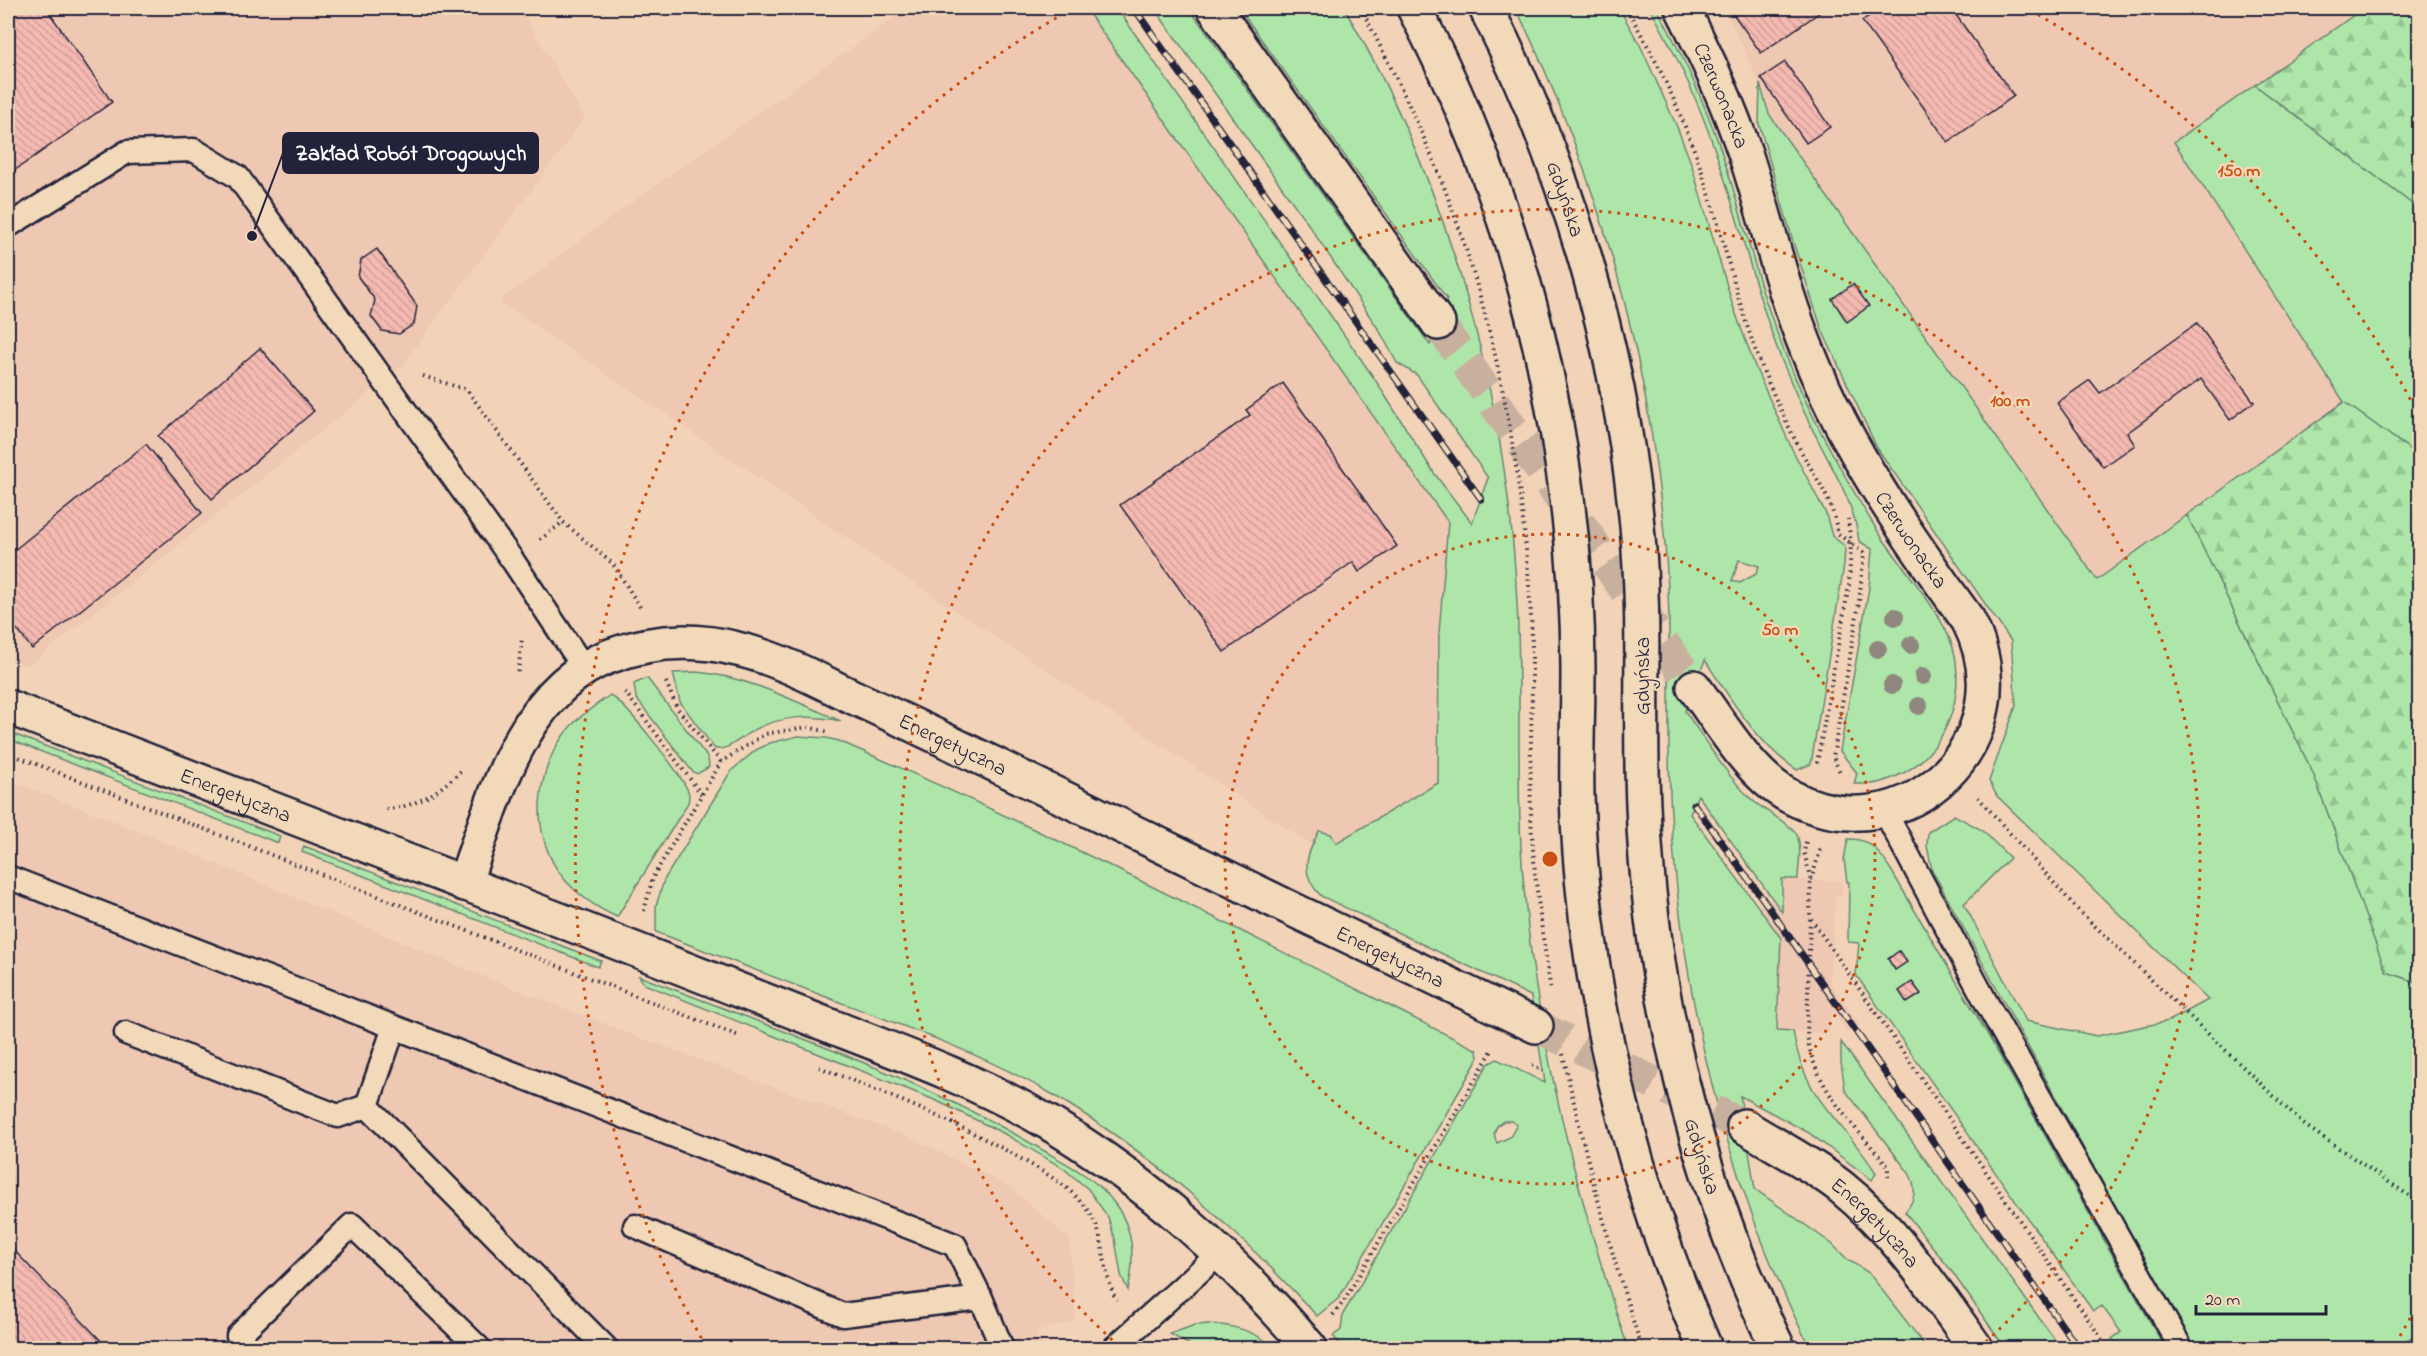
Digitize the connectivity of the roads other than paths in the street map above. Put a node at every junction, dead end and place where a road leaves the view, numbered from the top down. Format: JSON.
{"nodes":[{"id":1,"x":1214,"y":8,"type":"edge"},
{"id":2,"x":1414,"y":8,"type":"edge"},
{"id":3,"x":1486,"y":8,"type":"edge"},
{"id":4,"x":1682,"y":8,"type":"edge"},
{"id":5,"x":8,"y":226,"type":"edge"},
{"id":6,"x":1438,"y":323,"type":"tunnel mouth"},
{"id":7,"x":596,"y":662,"type":"junction"},
{"id":8,"x":1694,"y":687,"type":"tunnel mouth"},
{"id":9,"x":8,"y":707,"type":"edge"},
{"id":10,"x":1884,"y":810,"type":"junction"},
{"id":11,"x":8,"y":877,"type":"edge"},
{"id":12,"x":464,"y":884,"type":"junction"},
{"id":13,"x":1536,"y":1026,"type":"tunnel mouth"},
{"id":14,"x":394,"y":1027,"type":"junction"},
{"id":15,"x":126,"y":1034,"type":"dead end"},
{"id":16,"x":367,"y":1106,"type":"junction"},
{"id":17,"x":1744,"y":1126,"type":"tunnel mouth"},
{"id":18,"x":634,"y":1226,"type":"dead end"},
{"id":19,"x":1220,"y":1253,"type":"junction"},
{"id":20,"x":981,"y":1298,"type":"junction"},
{"id":21,"x":238,"y":1336,"type":"dead end"},
{"id":22,"x":479,"y":1348,"type":"edge"},
{"id":23,"x":606,"y":1348,"type":"edge"},
{"id":24,"x":1002,"y":1348,"type":"edge"},
{"id":25,"x":1114,"y":1348,"type":"edge"},
{"id":26,"x":1310,"y":1348,"type":"edge"},
{"id":27,"x":1705,"y":1348,"type":"edge"},
{"id":28,"x":1778,"y":1348,"type":"edge"},
{"id":29,"x":1976,"y":1348,"type":"edge"},
{"id":30,"x":2181,"y":1348,"type":"edge"}],
"edges":[{"from":1,"to":6,"type":"street"},
{"from":2,"to":27,"type":"street"},
{"from":3,"to":28,"type":"street","name":"Gdyńska"},
{"from":4,"to":10,"type":"street","name":"Czerwonacka"},
{"from":5,"to":7,"type":"lane"},
{"from":7,"to":12,"type":"street","name":"Energetyczna"},
{"from":7,"to":13,"type":"street","name":"Energetyczna"},
{"from":8,"to":10,"type":"street","name":"Czerwonacka"},
{"from":9,"to":12,"type":"street","name":"Energetyczna"},
{"from":10,"to":30,"type":"lane"},
{"from":11,"to":14,"type":"lane"},
{"from":12,"to":19,"type":"street","name":"Energetyczna"},
{"from":14,"to":16,"type":"lane"},
{"from":14,"to":20,"type":"lane"},
{"from":15,"to":16,"type":"lane"},
{"from":16,"to":23,"type":"lane"},
{"from":17,"to":29,"type":"street","name":"Energetyczna"},
{"from":18,"to":20,"type":"lane"},
{"from":19,"to":25,"type":"lane"},
{"from":19,"to":26,"type":"street","name":"Energetyczna"},
{"from":20,"to":24,"type":"lane"},
{"from":21,"to":22,"type":"lane"}]}
